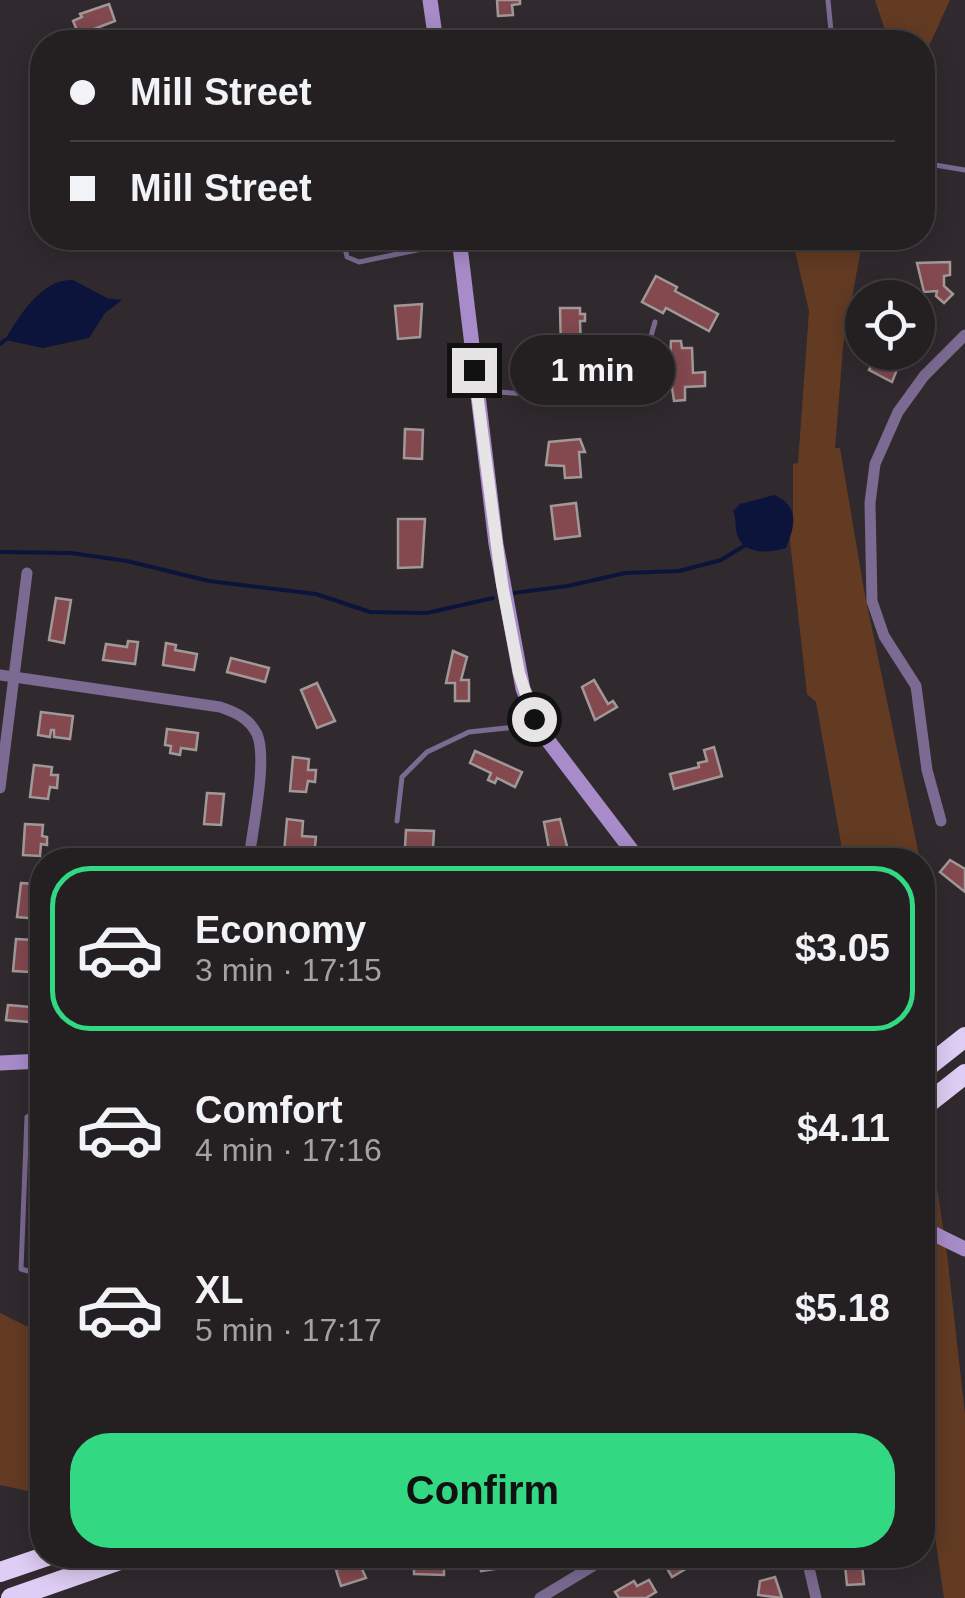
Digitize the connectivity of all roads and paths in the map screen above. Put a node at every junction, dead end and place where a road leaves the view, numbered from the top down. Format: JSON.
{"nodes":[{"id":1,"x":430,"y":0,"type":"edge"},
{"id":2,"x":828,"y":0,"type":"edge"},
{"id":3,"x":434,"y":30,"type":"edge"},
{"id":4,"x":831,"y":30,"type":"edge"},
{"id":5,"x":935,"y":165,"type":"edge"},
{"id":6,"x":965,"y":170,"type":"edge"},
{"id":7,"x":346,"y":250,"type":"edge"},
{"id":8,"x":413,"y":250,"type":"edge"},
{"id":9,"x":460,"y":250,"type":"edge"},
{"id":10,"x":655,"y":322,"type":"dead end"},
{"id":11,"x":965,"y":335,"type":"edge"},
{"id":12,"x":476,"y":391,"type":"junction"},
{"id":13,"x":27,"y":573,"type":"dead end"},
{"id":14,"x":6,"y":676,"type":"edge"},
{"id":15,"x":534,"y":719,"type":"junction"},
{"id":16,"x":0,"y":788,"type":"edge"},
{"id":17,"x":397,"y":821,"type":"dead end"},
{"id":18,"x":942,"y":822,"type":"dead end"},
{"id":19,"x":250,"y":848,"type":"edge"},
{"id":20,"x":630,"y":848,"type":"edge"},
{"id":21,"x":965,"y":1037,"type":"edge"},
{"id":22,"x":935,"y":1061,"type":"edge"},
{"id":23,"x":30,"y":1062,"type":"edge"},
{"id":24,"x":0,"y":1063,"type":"edge"},
{"id":25,"x":965,"y":1074,"type":"edge"},
{"id":26,"x":935,"y":1098,"type":"edge"},
{"id":27,"x":30,"y":1116,"type":"edge"},
{"id":28,"x":935,"y":1234,"type":"edge"},
{"id":29,"x":965,"y":1249,"type":"edge"},
{"id":30,"x":30,"y":1271,"type":"edge"},
{"id":31,"x":30,"y":1562,"type":"edge"},
{"id":32,"x":97,"y":1568,"type":"edge"},
{"id":33,"x":590,"y":1568,"type":"edge"},
{"id":34,"x":809,"y":1568,"type":"edge"},
{"id":35,"x":0,"y":1572,"type":"edge"},
{"id":36,"x":11,"y":1598,"type":"edge"},
{"id":37,"x":540,"y":1598,"type":"edge"},
{"id":38,"x":816,"y":1598,"type":"edge"}],
"edges":[{"from":1,"to":3,"type":"street"},
{"from":2,"to":4,"type":"lane"},
{"from":5,"to":6,"type":"lane"},
{"from":7,"to":8,"type":"lane"},
{"from":9,"to":12,"type":"street"},
{"from":10,"to":12,"type":"lane"},
{"from":11,"to":18,"type":"street"},
{"from":12,"to":15,"type":"street"},
{"from":13,"to":14,"type":"street"},
{"from":14,"to":16,"type":"street"},
{"from":14,"to":19,"type":"street"},
{"from":15,"to":17,"type":"lane"},
{"from":15,"to":20,"type":"street"},
{"from":21,"to":22,"type":"highway"},
{"from":23,"to":24,"type":"street"},
{"from":25,"to":26,"type":"highway"},
{"from":27,"to":30,"type":"lane"},
{"from":28,"to":29,"type":"street"},
{"from":31,"to":35,"type":"highway"},
{"from":32,"to":36,"type":"highway"},
{"from":33,"to":37,"type":"street"},
{"from":34,"to":38,"type":"street"}]}
